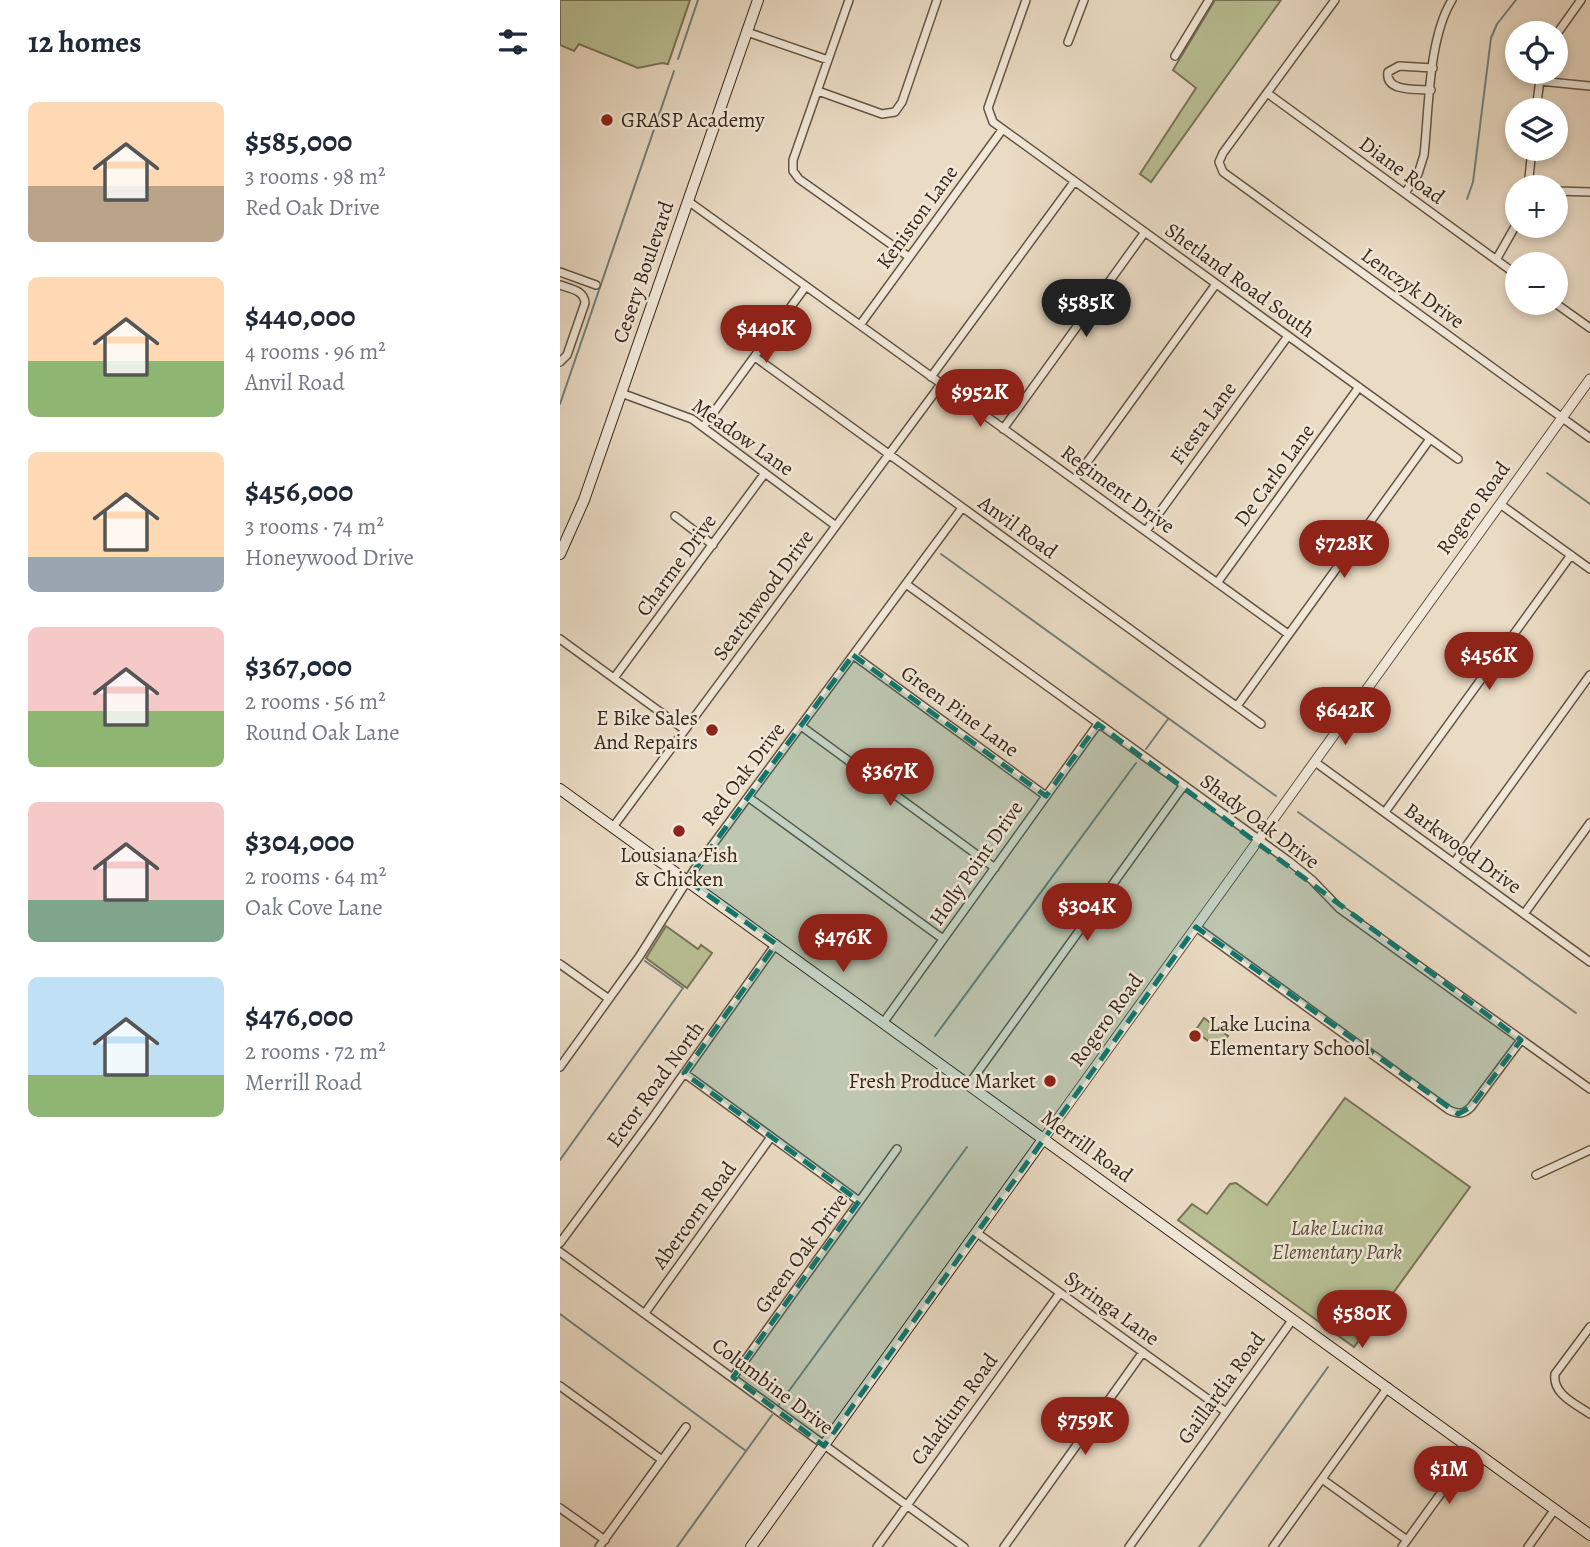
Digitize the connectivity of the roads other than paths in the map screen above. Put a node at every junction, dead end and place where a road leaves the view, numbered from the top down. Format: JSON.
{"nodes":[{"id":1,"x":758,"y":0,"type":"edge"},
{"id":2,"x":849,"y":0,"type":"edge"},
{"id":3,"x":937,"y":0,"type":"edge"},
{"id":4,"x":1026,"y":0,"type":"edge"},
{"id":5,"x":1084,"y":0,"type":"edge"},
{"id":6,"x":1209,"y":0,"type":"edge"},
{"id":7,"x":1335,"y":0,"type":"edge"},
{"id":8,"x":1452,"y":0,"type":"edge"},
{"id":9,"x":1581,"y":0,"type":"edge"},
{"id":10,"x":1566,"y":21,"type":"edge"},
{"id":11,"x":747,"y":32,"type":"junction"},
{"id":12,"x":1068,"y":42,"type":"dead end"},
{"id":13,"x":1175,"y":56,"type":"dead end"},
{"id":14,"x":828,"y":60,"type":"junction"},
{"id":15,"x":1433,"y":68,"type":"junction"},
{"id":16,"x":1568,"y":84,"type":"edge"},
{"id":17,"x":1590,"y":86,"type":"edge"},
{"id":18,"x":1431,"y":90,"type":"junction"},
{"id":19,"x":818,"y":91,"type":"junction"},
{"id":20,"x":1267,"y":93,"type":"junction"},
{"id":21,"x":1002,"y":130,"type":"junction"},
{"id":22,"x":1074,"y":182,"type":"junction"},
{"id":23,"x":1568,"y":191,"type":"edge"},
{"id":24,"x":1590,"y":192,"type":"edge"},
{"id":25,"x":1405,"y":193,"type":"junction"},
{"id":26,"x":688,"y":201,"type":"junction"},
{"id":27,"x":1145,"y":232,"type":"junction"},
{"id":28,"x":1508,"y":238,"type":"edge"},
{"id":29,"x":909,"y":257,"type":"junction"},
{"id":30,"x":1496,"y":260,"type":"junction"},
{"id":31,"x":1505,"y":266,"type":"edge"},
{"id":32,"x":560,"y":272,"type":"edge"},
{"id":33,"x":1216,"y":284,"type":"junction"},
{"id":34,"x":560,"y":285,"type":"edge"},
{"id":35,"x":596,"y":285,"type":"dead end"},
{"id":36,"x":806,"y":286,"type":"junction"},
{"id":37,"x":1568,"y":312,"type":"edge"},
{"id":38,"x":860,"y":325,"type":"junction"},
{"id":39,"x":1590,"y":328,"type":"edge"},
{"id":40,"x":1288,"y":336,"type":"junction"},
{"id":41,"x":755,"y":357,"type":"junction"},
{"id":42,"x":560,"y":362,"type":"edge"},
{"id":43,"x":931,"y":377,"type":"junction"},
{"id":44,"x":1590,"y":379,"type":"edge"},
{"id":45,"x":941,"y":384,"type":"junction"},
{"id":46,"x":1359,"y":387,"type":"junction"},
{"id":47,"x":621,"y":393,"type":"junction"},
{"id":48,"x":1562,"y":418,"type":"junction"},
{"id":49,"x":703,"y":427,"type":"junction"},
{"id":50,"x":1003,"y":429,"type":"junction"},
{"id":51,"x":1590,"y":438,"type":"edge"},
{"id":52,"x":1430,"y":439,"type":"junction"},
{"id":53,"x":889,"y":455,"type":"junction"},
{"id":54,"x":1458,"y":459,"type":"dead end"},
{"id":55,"x":765,"y":473,"type":"junction"},
{"id":56,"x":1075,"y":479,"type":"junction"},
{"id":57,"x":1500,"y":504,"type":"junction"},
{"id":58,"x":962,"y":508,"type":"junction"},
{"id":59,"x":675,"y":516,"type":"dead end"},
{"id":60,"x":836,"y":526,"type":"junction"},
{"id":61,"x":1146,"y":531,"type":"junction"},
{"id":62,"x":713,"y":545,"type":"junction"},
{"id":63,"x":560,"y":554,"type":"edge"},
{"id":64,"x":1571,"y":555,"type":"junction"},
{"id":65,"x":1590,"y":569,"type":"edge"},
{"id":66,"x":1217,"y":583,"type":"junction"},
{"id":67,"x":906,"y":584,"type":"junction"},
{"id":68,"x":1288,"y":634,"type":"junction"},
{"id":69,"x":560,"y":639,"type":"edge"},
{"id":70,"x":853,"y":655,"type":"junction"},
{"id":71,"x":1590,"y":675,"type":"edge"},
{"id":72,"x":614,"y":678,"type":"junction"},
{"id":73,"x":1237,"y":706,"type":"junction"},
{"id":74,"x":1098,"y":724,"type":"junction"},
{"id":75,"x":1261,"y":724,"type":"dead end"},
{"id":76,"x":801,"y":726,"type":"junction"},
{"id":77,"x":685,"y":730,"type":"junction"},
{"id":78,"x":1315,"y":762,"type":"junction"},
{"id":79,"x":1184,"y":785,"type":"junction"},
{"id":80,"x":560,"y":789,"type":"edge"},
{"id":81,"x":1046,"y":796,"type":"junction"},
{"id":82,"x":748,"y":797,"type":"junction"},
{"id":83,"x":1385,"y":812,"type":"junction"},
{"id":84,"x":1590,"y":823,"type":"edge"},
{"id":85,"x":614,"y":827,"type":"junction"},
{"id":86,"x":1259,"y":840,"type":"junction"},
{"id":87,"x":1454,"y":863,"type":"junction"},
{"id":88,"x":995,"y":867,"type":"junction"},
{"id":89,"x":687,"y":880,"type":"junction"},
{"id":90,"x":1524,"y":914,"type":"junction"},
{"id":91,"x":1196,"y":927,"type":"junction"},
{"id":92,"x":943,"y":939,"type":"junction"},
{"id":93,"x":776,"y":944,"type":"junction"},
{"id":94,"x":1590,"y":962,"type":"edge"},
{"id":95,"x":560,"y":964,"type":"edge"},
{"id":96,"x":609,"y":999,"type":"junction"},
{"id":97,"x":883,"y":1023,"type":"junction"},
{"id":98,"x":1521,"y":1040,"type":"junction"},
{"id":99,"x":560,"y":1067,"type":"edge"},
{"id":100,"x":684,"y":1073,"type":"junction"},
{"id":101,"x":969,"y":1084,"type":"junction"},
{"id":102,"x":1590,"y":1089,"type":"edge"},
{"id":103,"x":771,"y":1137,"type":"junction"},
{"id":104,"x":1044,"y":1138,"type":"junction"},
{"id":105,"x":897,"y":1149,"type":"dead end"},
{"id":106,"x":1590,"y":1150,"type":"edge"},
{"id":107,"x":1536,"y":1175,"type":"dead end"},
{"id":108,"x":859,"y":1201,"type":"junction"},
{"id":109,"x":977,"y":1233,"type":"junction"},
{"id":110,"x":560,"y":1244,"type":"edge"},
{"id":111,"x":560,"y":1252,"type":"edge"},
{"id":112,"x":1060,"y":1293,"type":"junction"},
{"id":113,"x":645,"y":1313,"type":"junction"},
{"id":114,"x":1293,"y":1319,"type":"junction"},
{"id":115,"x":1590,"y":1327,"type":"edge"},
{"id":116,"x":1143,"y":1352,"type":"junction"},
{"id":117,"x":733,"y":1377,"type":"junction"},
{"id":118,"x":560,"y":1386,"type":"edge"},
{"id":119,"x":1388,"y":1387,"type":"junction"},
{"id":120,"x":1226,"y":1412,"type":"junction"},
{"id":121,"x":1590,"y":1414,"type":"edge"},
{"id":122,"x":686,"y":1427,"type":"dead end"},
{"id":123,"x":824,"y":1446,"type":"junction"},
{"id":124,"x":1473,"y":1449,"type":"junction"},
{"id":125,"x":662,"y":1460,"type":"junction"},
{"id":126,"x":1322,"y":1479,"type":"junction"},
{"id":127,"x":907,"y":1506,"type":"junction"},
{"id":128,"x":560,"y":1508,"type":"edge"},
{"id":129,"x":1555,"y":1509,"type":"junction"},
{"id":130,"x":1590,"y":1535,"type":"edge"},
{"id":131,"x":602,"y":1543,"type":"edge"},
{"id":132,"x":1404,"y":1544,"type":"edge"},
{"id":133,"x":751,"y":1547,"type":"edge"},
{"id":134,"x":877,"y":1547,"type":"edge"},
{"id":135,"x":964,"y":1547,"type":"edge"},
{"id":136,"x":1003,"y":1547,"type":"edge"},
{"id":137,"x":1129,"y":1547,"type":"edge"},
{"id":138,"x":1273,"y":1547,"type":"edge"},
{"id":139,"x":1528,"y":1547,"type":"edge"}],
"edges":[{"from":1,"to":11,"type":"main road","name":"Cesery Boulevard"},
{"from":2,"to":14,"type":"street"},
{"from":3,"to":19,"type":"street"},
{"from":4,"to":21,"type":"street"},
{"from":5,"to":12,"type":"street"},
{"from":6,"to":13,"type":"street"},
{"from":7,"to":20,"type":"street"},
{"from":8,"to":15,"type":"street"},
{"from":9,"to":10,"type":"street"},
{"from":11,"to":14,"type":"street"},
{"from":11,"to":26,"type":"main road","name":"Cesery Boulevard"},
{"from":14,"to":19,"type":"street"},
{"from":15,"to":18,"type":"street"},
{"from":15,"to":18,"type":"street"},
{"from":16,"to":17,"type":"street"},
{"from":18,"to":25,"type":"street"},
{"from":19,"to":29,"type":"street"},
{"from":20,"to":25,"type":"street","name":"Diane Road"},
{"from":20,"to":48,"type":"street","name":"Lenczyk Drive"},
{"from":21,"to":22,"type":"street","name":"Shetland Road South"},
{"from":21,"to":29,"type":"street","name":"Keniston Lane"},
{"from":22,"to":27,"type":"street","name":"Shetland Road South"},
{"from":22,"to":43,"type":"street"},
{"from":23,"to":24,"type":"street"},
{"from":25,"to":30,"type":"street","name":"Diane Road"},
{"from":26,"to":36,"type":"street","name":"Regiment Drive"},
{"from":26,"to":47,"type":"main road","name":"Cesery Boulevard"},
{"from":27,"to":33,"type":"street","name":"Shetland Road South"},
{"from":27,"to":50,"type":"street"},
{"from":28,"to":30,"type":"street"},
{"from":29,"to":38,"type":"street","name":"Keniston Lane"},
{"from":30,"to":31,"type":"street","name":"Diane Road"},
{"from":32,"to":35,"type":"street"},
{"from":33,"to":40,"type":"street","name":"Shetland Road South"},
{"from":33,"to":56,"type":"street"},
{"from":34,"to":42,"type":"street"},
{"from":36,"to":38,"type":"street","name":"Regiment Drive"},
{"from":36,"to":41,"type":"street"},
{"from":37,"to":39,"type":"street"},
{"from":38,"to":43,"type":"street","name":"Regiment Drive"},
{"from":40,"to":46,"type":"street","name":"Shetland Road South"},
{"from":40,"to":61,"type":"street","name":"Fiesta Lane"},
{"from":41,"to":49,"type":"street"},
{"from":41,"to":53,"type":"street","name":"Anvil Road"},
{"from":43,"to":45,"type":"street","name":"Regiment Drive"},
{"from":44,"to":48,"type":"street","name":"Rogero Road"},
{"from":45,"to":50,"type":"street","name":"Regiment Drive"},
{"from":45,"to":53,"type":"street","name":"Searchwood Drive"},
{"from":46,"to":52,"type":"street","name":"Shetland Road South"},
{"from":46,"to":66,"type":"street","name":"De Carlo Lane"},
{"from":47,"to":49,"type":"street","name":"Meadow Lane"},
{"from":47,"to":63,"type":"main road","name":"Cesery Boulevard"},
{"from":48,"to":51,"type":"street","name":"Lenczyk Drive"},
{"from":48,"to":57,"type":"street","name":"Rogero Road"},
{"from":49,"to":55,"type":"street","name":"Meadow Lane"},
{"from":50,"to":56,"type":"street","name":"Regiment Drive"},
{"from":52,"to":54,"type":"street","name":"Shetland Road South"},
{"from":52,"to":68,"type":"street"},
{"from":53,"to":58,"type":"street","name":"Anvil Road"},
{"from":53,"to":60,"type":"street","name":"Searchwood Drive"},
{"from":55,"to":60,"type":"street","name":"Meadow Lane"},
{"from":55,"to":62,"type":"street","name":"Charme Drive"},
{"from":56,"to":61,"type":"street","name":"Regiment Drive"},
{"from":57,"to":64,"type":"street"},
{"from":57,"to":78,"type":"street","name":"Rogero Road"},
{"from":58,"to":67,"type":"street","name":"Red Oak Drive"},
{"from":58,"to":73,"type":"street","name":"Anvil Road"},
{"from":59,"to":62,"type":"street"},
{"from":60,"to":77,"type":"street","name":"Searchwood Drive"},
{"from":61,"to":66,"type":"street","name":"Regiment Drive"},
{"from":62,"to":72,"type":"street","name":"Charme Drive"},
{"from":64,"to":65,"type":"street"},
{"from":64,"to":83,"type":"street"},
{"from":66,"to":68,"type":"street","name":"Regiment Drive"},
{"from":67,"to":70,"type":"street","name":"Red Oak Drive"},
{"from":67,"to":74,"type":"street","name":"Shady Oak Drive"},
{"from":68,"to":73,"type":"street"},
{"from":69,"to":72,"type":"street"},
{"from":70,"to":76,"type":"street","name":"Red Oak Drive"},
{"from":70,"to":81,"type":"street","name":"Green Pine Lane"},
{"from":71,"to":87,"type":"street"},
{"from":72,"to":77,"type":"street"},
{"from":73,"to":75,"type":"street","name":"Anvil Road"},
{"from":74,"to":79,"type":"street","name":"Shady Oak Drive"},
{"from":74,"to":81,"type":"street","name":"Holly Point Drive"},
{"from":76,"to":82,"type":"street","name":"Red Oak Drive"},
{"from":76,"to":88,"type":"street"},
{"from":77,"to":85,"type":"street","name":"Searchwood Drive"},
{"from":78,"to":83,"type":"street","name":"Barkwood Drive"},
{"from":78,"to":86,"type":"street","name":"Rogero Road"},
{"from":79,"to":86,"type":"street","name":"Shady Oak Drive"},
{"from":79,"to":101,"type":"street"},
{"from":80,"to":85,"type":"main road","name":"Merrill Road"},
{"from":81,"to":88,"type":"street","name":"Holly Point Drive"},
{"from":82,"to":89,"type":"street","name":"Red Oak Drive"},
{"from":82,"to":92,"type":"street"},
{"from":83,"to":87,"type":"street","name":"Barkwood Drive"},
{"from":84,"to":90,"type":"street"},
{"from":85,"to":89,"type":"main road","name":"Merrill Road"},
{"from":86,"to":91,"type":"street","name":"Rogero Road"},
{"from":86,"to":98,"type":"street","name":"Shady Oak Drive"},
{"from":87,"to":90,"type":"street","name":"Barkwood Drive"},
{"from":88,"to":92,"type":"street","name":"Holly Point Drive"},
{"from":89,"to":93,"type":"main road","name":"Merrill Road"},
{"from":89,"to":96,"type":"street","name":"Red Oak Drive"},
{"from":90,"to":94,"type":"street","name":"Barkwood Drive"},
{"from":91,"to":98,"type":"street"},
{"from":91,"to":104,"type":"street","name":"Rogero Road"},
{"from":92,"to":97,"type":"street","name":"Holly Point Drive"},
{"from":93,"to":97,"type":"main road","name":"Merrill Road"},
{"from":93,"to":100,"type":"street","name":"Ector Road North"},
{"from":95,"to":96,"type":"street"},
{"from":96,"to":99,"type":"street","name":"Red Oak Drive"},
{"from":97,"to":101,"type":"main road","name":"Merrill Road"},
{"from":98,"to":102,"type":"street","name":"Shady Oak Drive"},
{"from":100,"to":103,"type":"street"},
{"from":100,"to":110,"type":"street","name":"Ector Road North"},
{"from":101,"to":104,"type":"main road","name":"Merrill Road"},
{"from":103,"to":108,"type":"street"},
{"from":103,"to":113,"type":"street","name":"Abercorn Road"},
{"from":104,"to":109,"type":"main road","name":"Rogero Road"},
{"from":104,"to":114,"type":"main road","name":"Merrill Road"},
{"from":105,"to":108,"type":"street","name":"Green Oak Drive"},
{"from":106,"to":107,"type":"street"},
{"from":108,"to":117,"type":"street","name":"Green Oak Drive"},
{"from":109,"to":112,"type":"street","name":"Syringa Lane"},
{"from":109,"to":123,"type":"main road","name":"Rogero Road"},
{"from":111,"to":113,"type":"street","name":"Columbine Drive"},
{"from":112,"to":116,"type":"street","name":"Syringa Lane"},
{"from":112,"to":127,"type":"street","name":"Caladium Road"},
{"from":113,"to":117,"type":"street","name":"Columbine Drive"},
{"from":114,"to":119,"type":"main road","name":"Merrill Road"},
{"from":114,"to":120,"type":"street","name":"Gaillardia Road"},
{"from":115,"to":121,"type":"street"},
{"from":116,"to":120,"type":"street","name":"Syringa Lane"},
{"from":116,"to":136,"type":"street"},
{"from":117,"to":123,"type":"street","name":"Columbine Drive"},
{"from":118,"to":125,"type":"street"},
{"from":119,"to":124,"type":"main road","name":"Merrill Road"},
{"from":119,"to":126,"type":"street"},
{"from":120,"to":137,"type":"street","name":"Gaillardia Road"},
{"from":122,"to":125,"type":"street"},
{"from":123,"to":127,"type":"street","name":"Columbine Drive"},
{"from":123,"to":133,"type":"main road","name":"Rogero Road"},
{"from":124,"to":129,"type":"main road","name":"Merrill Road"},
{"from":124,"to":132,"type":"street"},
{"from":125,"to":131,"type":"street"},
{"from":126,"to":132,"type":"street"},
{"from":126,"to":138,"type":"street"},
{"from":127,"to":134,"type":"street","name":"Caladium Road"},
{"from":127,"to":135,"type":"street","name":"Columbine Drive"},
{"from":128,"to":131,"type":"street"},
{"from":129,"to":130,"type":"main road","name":"Merrill Road"},
{"from":129,"to":139,"type":"street"}]}
